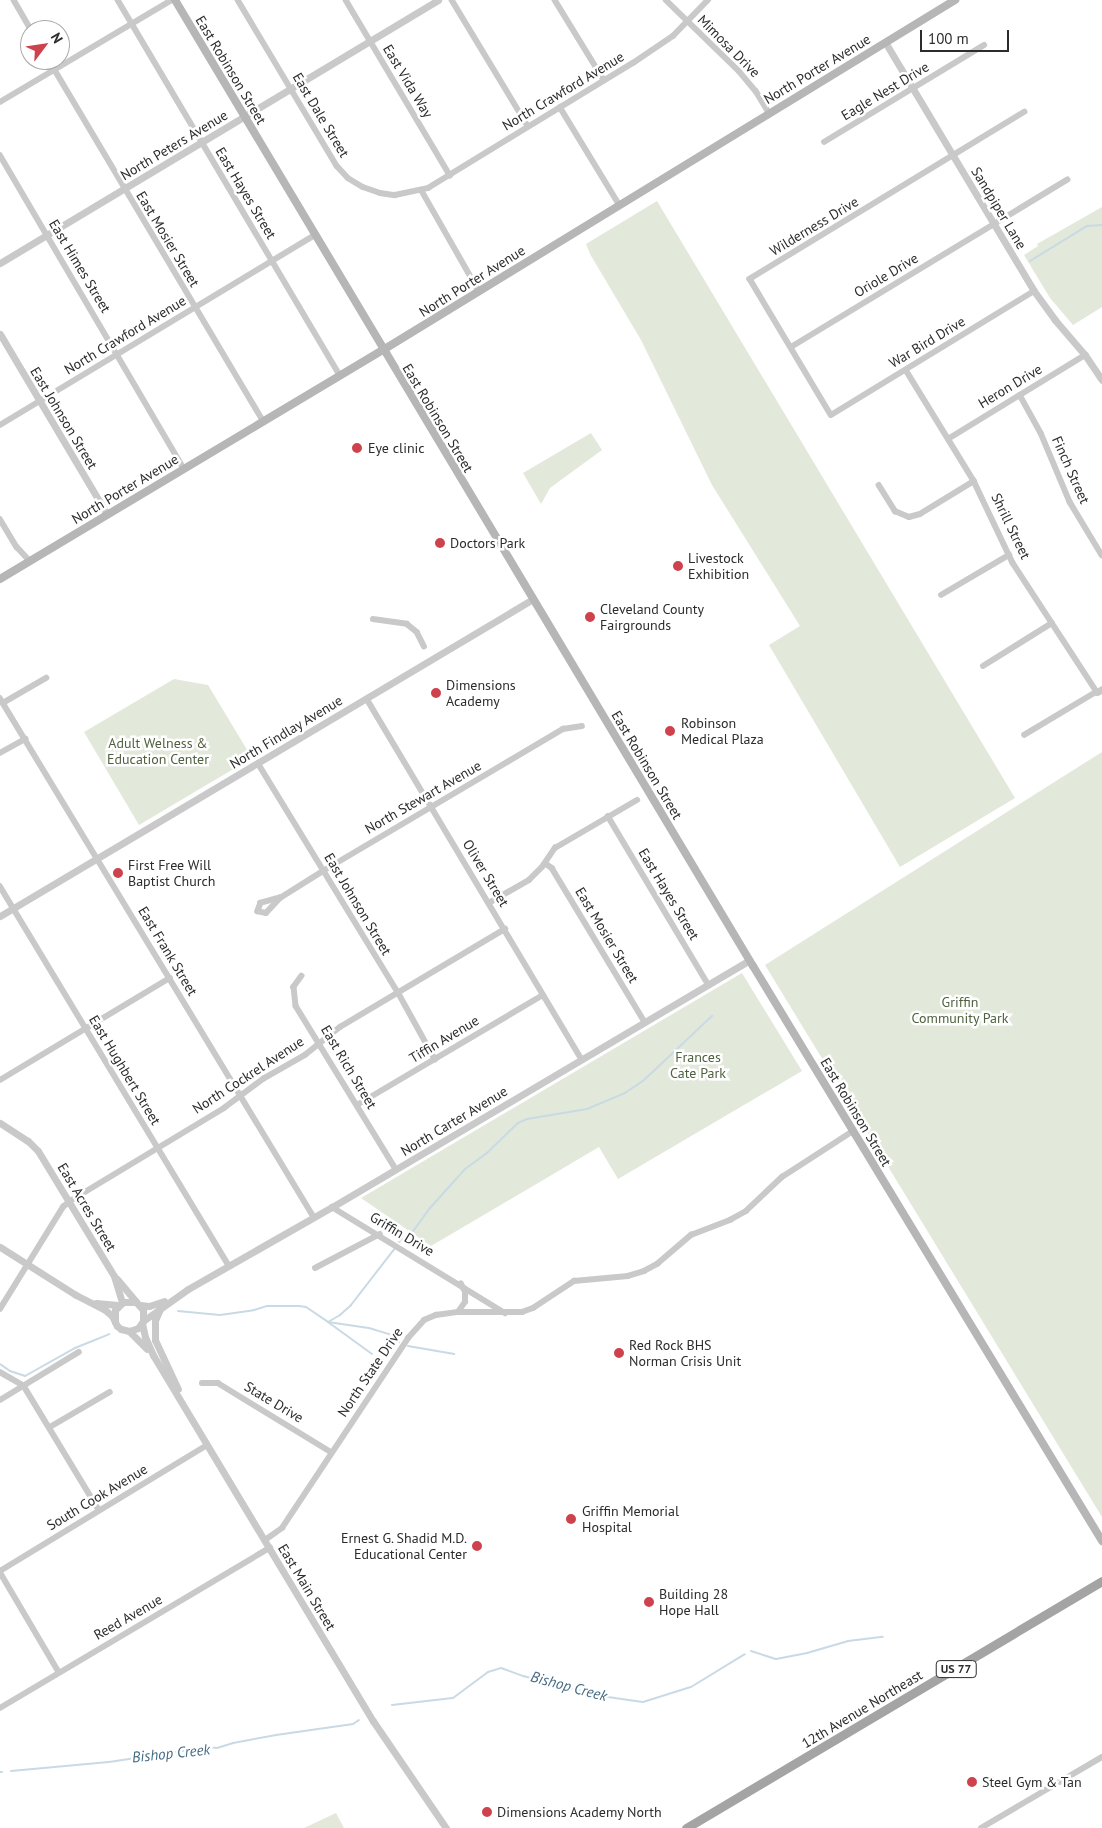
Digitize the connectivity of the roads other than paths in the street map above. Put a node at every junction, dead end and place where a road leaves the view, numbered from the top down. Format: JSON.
{"nodes":[{"id":1,"x":14,"y":0,"type":"edge"},
{"id":2,"x":118,"y":0,"type":"edge"},
{"id":3,"x":173,"y":0,"type":"edge"},
{"id":4,"x":238,"y":0,"type":"edge"},
{"id":5,"x":346,"y":0,"type":"edge"},
{"id":6,"x":438,"y":0,"type":"edge"},
{"id":7,"x":452,"y":0,"type":"edge"},
{"id":8,"x":555,"y":0,"type":"edge"},
{"id":9,"x":666,"y":0,"type":"edge"},
{"id":10,"x":708,"y":0,"type":"edge"},
{"id":11,"x":955,"y":0,"type":"edge"},
{"id":12,"x":25,"y":20,"type":"edge"},
{"id":13,"x":688,"y":22,"type":"junction"},
{"id":14,"x":132,"y":24,"type":"junction"},
{"id":15,"x":370,"y":41,"type":"junction"},
{"id":16,"x":885,"y":42,"type":"junction"},
{"id":17,"x":984,"y":45,"type":"dead end"},
{"id":18,"x":70,"y":61,"type":"edge"},
{"id":19,"x":54,"y":70,"type":"joint"},
{"id":20,"x":604,"y":80,"type":"junction"},
{"id":21,"x":291,"y":89,"type":"junction"},
{"id":22,"x":912,"y":89,"type":"junction"},
{"id":23,"x":0,"y":102,"type":"edge"},
{"id":24,"x":560,"y":107,"type":"junction"},
{"id":25,"x":1026,"y":112,"type":"dead end"},
{"id":26,"x":769,"y":113,"type":"junction"},
{"id":27,"x":244,"y":118,"type":"junction"},
{"id":28,"x":528,"y":126,"type":"junction"},
{"id":29,"x":824,"y":142,"type":"dead end"},
{"id":30,"x":202,"y":143,"type":"junction"},
{"id":31,"x":0,"y":155,"type":"edge"},
{"id":32,"x":953,"y":156,"type":"junction"},
{"id":33,"x":450,"y":175,"type":"junction"},
{"id":34,"x":1066,"y":180,"type":"dead end"},
{"id":35,"x":124,"y":189,"type":"junction"},
{"id":36,"x":422,"y":191,"type":"junction"},
{"id":37,"x":619,"y":204,"type":"junction"},
{"id":38,"x":994,"y":224,"type":"junction"},
{"id":39,"x":47,"y":235,"type":"junction"},
{"id":40,"x":314,"y":235,"type":"junction"},
{"id":41,"x":272,"y":261,"type":"junction"},
{"id":42,"x":0,"y":263,"type":"edge"},
{"id":43,"x":479,"y":291,"type":"junction"},
{"id":44,"x":1034,"y":291,"type":"junction"},
{"id":45,"x":195,"y":308,"type":"junction"},
{"id":46,"x":0,"y":334,"type":"edge"},
{"id":47,"x":791,"y":347,"type":"junction"},
{"id":48,"x":383,"y":350,"type":"junction"},
{"id":49,"x":118,"y":354,"type":"junction"},
{"id":50,"x":1085,"y":354,"type":"junction"},
{"id":51,"x":906,"y":370,"type":"junction"},
{"id":52,"x":340,"y":375,"type":"junction"},
{"id":53,"x":1102,"y":380,"type":"edge"},
{"id":54,"x":1020,"y":395,"type":"junction"},
{"id":55,"x":40,"y":401,"type":"junction"},
{"id":56,"x":831,"y":415,"type":"joint"},
{"id":57,"x":263,"y":421,"type":"junction"},
{"id":58,"x":0,"y":425,"type":"edge"},
{"id":59,"x":948,"y":439,"type":"junction"},
{"id":60,"x":184,"y":469,"type":"junction"},
{"id":61,"x":974,"y":481,"type":"junction"},
{"id":62,"x":879,"y":485,"type":"dead end"},
{"id":63,"x":107,"y":514,"type":"junction"},
{"id":64,"x":0,"y":519,"type":"edge"},
{"id":65,"x":1009,"y":554,"type":"junction"},
{"id":66,"x":1102,"y":555,"type":"edge"},
{"id":67,"x":30,"y":561,"type":"junction"},
{"id":68,"x":0,"y":579,"type":"edge"},
{"id":69,"x":941,"y":595,"type":"dead end"},
{"id":70,"x":533,"y":599,"type":"junction"},
{"id":71,"x":373,"y":618,"type":"dead end"},
{"id":72,"x":1052,"y":623,"type":"junction"},
{"id":73,"x":424,"y":646,"type":"dead end"},
{"id":74,"x":983,"y":666,"type":"dead end"},
{"id":75,"x":46,"y":678,"type":"dead end"},
{"id":76,"x":1099,"y":690,"type":"edge"},
{"id":77,"x":367,"y":699,"type":"junction"},
{"id":78,"x":2,"y":701,"type":"edge"},
{"id":79,"x":582,"y":726,"type":"dead end"},
{"id":80,"x":1025,"y":735,"type":"dead end"},
{"id":81,"x":25,"y":739,"type":"junction"},
{"id":82,"x":0,"y":754,"type":"edge"},
{"id":83,"x":258,"y":763,"type":"junction"},
{"id":84,"x":637,"y":800,"type":"dead end"},
{"id":85,"x":432,"y":807,"type":"junction"},
{"id":86,"x":608,"y":816,"type":"junction"},
{"id":87,"x":97,"y":859,"type":"junction"},
{"id":88,"x":544,"y":862,"type":"junction"},
{"id":89,"x":323,"y":871,"type":"junction"},
{"id":90,"x":0,"y":886,"type":"edge"},
{"id":91,"x":280,"y":898,"type":"dead end"},
{"id":92,"x":489,"y":903,"type":"junction"},
{"id":93,"x":13,"y":908,"type":"junction"},
{"id":94,"x":0,"y":916,"type":"edge"},
{"id":95,"x":505,"y":929,"type":"junction"},
{"id":96,"x":749,"y":960,"type":"junction"},
{"id":97,"x":302,"y":976,"type":"dead end"},
{"id":98,"x":170,"y":978,"type":"junction"},
{"id":99,"x":708,"y":984,"type":"junction"},
{"id":100,"x":398,"y":992,"type":"junction"},
{"id":101,"x":543,"y":995,"type":"junction"},
{"id":102,"x":645,"y":1022,"type":"junction"},
{"id":103,"x":85,"y":1028,"type":"junction"},
{"id":104,"x":320,"y":1042,"type":"junction"},
{"id":105,"x":435,"y":1059,"type":"junction"},
{"id":106,"x":582,"y":1060,"type":"junction"},
{"id":107,"x":0,"y":1080,"type":"edge"},
{"id":108,"x":240,"y":1096,"type":"junction"},
{"id":109,"x":357,"y":1105,"type":"junction"},
{"id":110,"x":0,"y":1123,"type":"edge"},
{"id":111,"x":853,"y":1131,"type":"junction"},
{"id":112,"x":157,"y":1148,"type":"junction"},
{"id":113,"x":396,"y":1169,"type":"junction"},
{"id":114,"x":70,"y":1201,"type":"junction"},
{"id":115,"x":332,"y":1206,"type":"junction"},
{"id":116,"x":314,"y":1217,"type":"junction"},
{"id":117,"x":380,"y":1234,"type":"junction"},
{"id":118,"x":0,"y":1247,"type":"edge"},
{"id":119,"x":28,"y":1265,"type":"junction"},
{"id":120,"x":229,"y":1265,"type":"junction"},
{"id":121,"x":315,"y":1268,"type":"dead end"},
{"id":122,"x":114,"y":1276,"type":"junction"},
{"id":123,"x":459,"y":1283,"type":"junction"},
{"id":124,"x":170,"y":1300,"type":"junction"},
{"id":125,"x":90,"y":1302,"type":"junction"},
{"id":126,"x":120,"y":1304,"type":"junction"},
{"id":127,"x":138,"y":1304,"type":"junction"},
{"id":128,"x":163,"y":1306,"type":"junction"},
{"id":129,"x":0,"y":1309,"type":"edge"},
{"id":130,"x":458,"y":1312,"type":"junction"},
{"id":131,"x":506,"y":1314,"type":"junction"},
{"id":132,"x":115,"y":1322,"type":"junction"},
{"id":133,"x":143,"y":1322,"type":"junction"},
{"id":134,"x":129,"y":1331,"type":"junction"},
{"id":135,"x":79,"y":1352,"type":"dead end"},
{"id":136,"x":153,"y":1355,"type":"junction"},
{"id":137,"x":0,"y":1372,"type":"edge"},
{"id":138,"x":202,"y":1383,"type":"dead end"},
{"id":139,"x":24,"y":1386,"type":"junction"},
{"id":140,"x":110,"y":1392,"type":"dead end"},
{"id":141,"x":0,"y":1400,"type":"edge"},
{"id":142,"x":192,"y":1419,"type":"junction"},
{"id":143,"x":50,"y":1427,"type":"junction"},
{"id":144,"x":208,"y":1445,"type":"junction"},
{"id":145,"x":331,"y":1452,"type":"junction"},
{"id":146,"x":99,"y":1510,"type":"junction"},
{"id":147,"x":265,"y":1540,"type":"junction"},
{"id":148,"x":1102,"y":1541,"type":"edge"},
{"id":149,"x":270,"y":1548,"type":"junction"},
{"id":150,"x":0,"y":1572,"type":"edge"},
{"id":151,"x":1102,"y":1582,"type":"edge"},
{"id":152,"x":60,"y":1672,"type":"junction"},
{"id":153,"x":0,"y":1708,"type":"edge"},
{"id":154,"x":1102,"y":1757,"type":"edge"},
{"id":155,"x":446,"y":1828,"type":"edge"},
{"id":156,"x":686,"y":1828,"type":"edge"},
{"id":157,"x":981,"y":1828,"type":"edge"}],
"edges":[{"from":1,"to":12,"type":"street"},
{"from":2,"to":14,"type":"street","name":"East Hayes Street"},
{"from":3,"to":14,"type":"street"},
{"from":3,"to":27,"type":"main road","name":"East Robinson Street"},
{"from":4,"to":21,"type":"street","name":"East Dale Street"},
{"from":5,"to":15,"type":"street","name":"East Vida Way"},
{"from":6,"to":15,"type":"street","name":"North Peters Avenue"},
{"from":7,"to":28,"type":"street"},
{"from":8,"to":20,"type":"street"},
{"from":9,"to":13,"type":"street","name":"Mimosa Drive"},
{"from":10,"to":13,"type":"street","name":"North Crawford Avenue"},
{"from":11,"to":16,"type":"main road","name":"North Porter Avenue"},
{"from":13,"to":20,"type":"street","name":"North Crawford Avenue"},
{"from":13,"to":26,"type":"street","name":"Mimosa Drive"},
{"from":14,"to":18,"type":"street"},
{"from":14,"to":30,"type":"street","name":"East Hayes Street"},
{"from":15,"to":21,"type":"street","name":"North Peters Avenue"},
{"from":15,"to":33,"type":"street","name":"East Vida Way"},
{"from":16,"to":22,"type":"street","name":"Sandpiper Lane"},
{"from":16,"to":26,"type":"main road","name":"North Porter Avenue"},
{"from":17,"to":22,"type":"street","name":"Eagle Nest Drive"},
{"from":19,"to":23,"type":"street"},
{"from":19,"to":35,"type":"street","name":"East Mosier Street"},
{"from":20,"to":24,"type":"street","name":"North Crawford Avenue"},
{"from":21,"to":27,"type":"street","name":"North Peters Avenue"},
{"from":21,"to":36,"type":"street","name":"East Dale Street"},
{"from":22,"to":29,"type":"street","name":"Eagle Nest Drive"},
{"from":22,"to":32,"type":"street","name":"Sandpiper Lane"},
{"from":24,"to":28,"type":"street","name":"North Crawford Avenue"},
{"from":24,"to":37,"type":"street"},
{"from":25,"to":32,"type":"street","name":"Wilderness Drive"},
{"from":26,"to":37,"type":"main road","name":"North Porter Avenue"},
{"from":27,"to":30,"type":"street","name":"North Peters Avenue"},
{"from":27,"to":40,"type":"main road","name":"East Robinson Street"},
{"from":28,"to":33,"type":"street","name":"North Crawford Avenue"},
{"from":30,"to":35,"type":"street","name":"North Peters Avenue"},
{"from":30,"to":41,"type":"street","name":"East Hayes Street"},
{"from":31,"to":39,"type":"street","name":"East Himes Street"},
{"from":32,"to":38,"type":"street","name":"Sandpiper Lane"},
{"from":32,"to":47,"type":"street","name":"Wilderness Drive"},
{"from":33,"to":36,"type":"street","name":"North Crawford Avenue"},
{"from":34,"to":38,"type":"street","name":"Oriole Drive"},
{"from":35,"to":39,"type":"street","name":"North Peters Avenue"},
{"from":35,"to":45,"type":"street","name":"East Mosier Street"},
{"from":36,"to":43,"type":"street"},
{"from":37,"to":43,"type":"main road","name":"North Porter Avenue"},
{"from":38,"to":44,"type":"street","name":"Sandpiper Lane"},
{"from":38,"to":47,"type":"street","name":"Oriole Drive"},
{"from":39,"to":42,"type":"street","name":"North Peters Avenue"},
{"from":39,"to":49,"type":"street","name":"East Himes Street"},
{"from":40,"to":41,"type":"street","name":"North Crawford Avenue"},
{"from":40,"to":48,"type":"main road","name":"East Robinson Street"},
{"from":41,"to":45,"type":"street","name":"North Crawford Avenue"},
{"from":41,"to":52,"type":"street","name":"East Hayes Street"},
{"from":43,"to":48,"type":"main road","name":"North Porter Avenue"},
{"from":44,"to":50,"type":"street","name":"Sandpiper Lane"},
{"from":44,"to":51,"type":"street","name":"War Bird Drive"},
{"from":45,"to":49,"type":"street","name":"North Crawford Avenue"},
{"from":45,"to":57,"type":"street","name":"East Mosier Street"},
{"from":46,"to":55,"type":"street","name":"East Johnson Street"},
{"from":47,"to":56,"type":"street","name":"Wilderness Drive"},
{"from":48,"to":52,"type":"main road","name":"North Porter Avenue"},
{"from":48,"to":70,"type":"main road","name":"East Robinson Street"},
{"from":49,"to":55,"type":"street","name":"North Crawford Avenue"},
{"from":49,"to":60,"type":"street","name":"East Himes Street"},
{"from":50,"to":53,"type":"street","name":"Sandpiper Lane"},
{"from":50,"to":54,"type":"street","name":"Heron Drive"},
{"from":51,"to":56,"type":"street","name":"War Bird Drive"},
{"from":51,"to":59,"type":"street","name":"Shrill Street"},
{"from":52,"to":57,"type":"main road","name":"North Porter Avenue"},
{"from":54,"to":59,"type":"street","name":"Heron Drive"},
{"from":54,"to":66,"type":"street","name":"Finch Street"},
{"from":55,"to":58,"type":"street","name":"North Crawford Avenue"},
{"from":55,"to":63,"type":"street","name":"East Johnson Street"},
{"from":57,"to":60,"type":"main road","name":"North Porter Avenue"},
{"from":59,"to":61,"type":"street","name":"Shrill Street"},
{"from":60,"to":63,"type":"main road","name":"North Porter Avenue"},
{"from":61,"to":62,"type":"street"},
{"from":61,"to":65,"type":"street","name":"Shrill Street"},
{"from":63,"to":67,"type":"main road","name":"North Porter Avenue"},
{"from":64,"to":67,"type":"street"},
{"from":65,"to":69,"type":"street"},
{"from":65,"to":72,"type":"street","name":"Shrill Street"},
{"from":67,"to":68,"type":"main road","name":"North Porter Avenue"},
{"from":70,"to":77,"type":"street","name":"North Findlay Avenue"},
{"from":70,"to":96,"type":"main road","name":"East Robinson Street"},
{"from":71,"to":73,"type":"street"},
{"from":72,"to":74,"type":"street"},
{"from":72,"to":76,"type":"street","name":"Shrill Street"},
{"from":75,"to":78,"type":"street"},
{"from":76,"to":80,"type":"street"},
{"from":77,"to":83,"type":"street","name":"North Findlay Avenue"},
{"from":77,"to":85,"type":"street","name":"Oliver Street"},
{"from":78,"to":81,"type":"street","name":"East Frank Street"},
{"from":79,"to":85,"type":"street","name":"North Stewart Avenue"},
{"from":81,"to":82,"type":"street"},
{"from":81,"to":87,"type":"street","name":"East Frank Street"},
{"from":83,"to":87,"type":"street","name":"North Findlay Avenue"},
{"from":83,"to":89,"type":"street","name":"East Johnson Street"},
{"from":84,"to":86,"type":"street"},
{"from":85,"to":89,"type":"street","name":"North Stewart Avenue"},
{"from":85,"to":92,"type":"street","name":"Oliver Street"},
{"from":86,"to":88,"type":"street"},
{"from":86,"to":99,"type":"street","name":"East Hayes Street"},
{"from":87,"to":93,"type":"street","name":"North Findlay Avenue"},
{"from":87,"to":98,"type":"street","name":"East Frank Street"},
{"from":88,"to":92,"type":"street"},
{"from":88,"to":102,"type":"street","name":"East Mosier Street"},
{"from":89,"to":91,"type":"street","name":"North Stewart Avenue"},
{"from":89,"to":100,"type":"street","name":"East Johnson Street"},
{"from":90,"to":93,"type":"street","name":"East Hughbert Street"},
{"from":92,"to":95,"type":"street","name":"Oliver Street"},
{"from":93,"to":94,"type":"street","name":"North Findlay Avenue"},
{"from":93,"to":103,"type":"street","name":"East Hughbert Street"},
{"from":95,"to":100,"type":"street","name":"North Cockrel Avenue"},
{"from":95,"to":101,"type":"street","name":"Oliver Street"},
{"from":96,"to":99,"type":"street","name":"North Carter Avenue"},
{"from":96,"to":111,"type":"main road","name":"East Robinson Street"},
{"from":97,"to":104,"type":"street","name":"East Rich Street"},
{"from":98,"to":103,"type":"street"},
{"from":98,"to":108,"type":"street","name":"East Frank Street"},
{"from":99,"to":102,"type":"street","name":"North Carter Avenue"},
{"from":100,"to":104,"type":"street","name":"North Cockrel Avenue"},
{"from":100,"to":105,"type":"street","name":"East Johnson Street"},
{"from":101,"to":105,"type":"street","name":"Tiffin Avenue"},
{"from":101,"to":106,"type":"street","name":"Oliver Street"},
{"from":102,"to":106,"type":"street","name":"North Carter Avenue"},
{"from":103,"to":107,"type":"street"},
{"from":103,"to":112,"type":"street","name":"East Hughbert Street"},
{"from":104,"to":108,"type":"street","name":"North Cockrel Avenue"},
{"from":104,"to":109,"type":"street","name":"East Rich Street"},
{"from":105,"to":109,"type":"street","name":"Tiffin Avenue"},
{"from":106,"to":113,"type":"street","name":"North Carter Avenue"},
{"from":108,"to":112,"type":"street","name":"North Cockrel Avenue"},
{"from":108,"to":116,"type":"street","name":"East Frank Street"},
{"from":109,"to":113,"type":"street","name":"East Rich Street"},
{"from":110,"to":114,"type":"street","name":"East Acres Street"},
{"from":111,"to":131,"type":"street","name":"North State Drive"},
{"from":111,"to":148,"type":"main road","name":"East Robinson Street"},
{"from":112,"to":114,"type":"street","name":"North Cockrel Avenue"},
{"from":112,"to":120,"type":"street","name":"East Hughbert Street"},
{"from":113,"to":115,"type":"street","name":"North Carter Avenue"},
{"from":114,"to":119,"type":"street","name":"North Cockrel Avenue"},
{"from":114,"to":122,"type":"street","name":"East Acres Street"},
{"from":115,"to":116,"type":"street","name":"North Carter Avenue"},
{"from":115,"to":117,"type":"street","name":"Griffin Drive"},
{"from":116,"to":120,"type":"street","name":"North Carter Avenue"},
{"from":117,"to":121,"type":"street"},
{"from":117,"to":123,"type":"street","name":"Griffin Drive"},
{"from":118,"to":119,"type":"street"},
{"from":119,"to":125,"type":"street"},
{"from":119,"to":129,"type":"street","name":"North Cockrel Avenue"},
{"from":120,"to":124,"type":"street","name":"North Carter Avenue"},
{"from":122,"to":126,"type":"street","name":"East Acres Street"},
{"from":122,"to":127,"type":"street","name":"East Acres Street"},
{"from":123,"to":130,"type":"street"},
{"from":123,"to":131,"type":"street","name":"Griffin Drive"},
{"from":124,"to":127,"type":"street","name":"North Carter Avenue"},
{"from":124,"to":128,"type":"street","name":"North Carter Avenue"},
{"from":125,"to":126,"type":"street"},
{"from":125,"to":132,"type":"street"},
{"from":126,"to":127,"type":"street"},
{"from":126,"to":132,"type":"street"},
{"from":127,"to":133,"type":"street"},
{"from":128,"to":133,"type":"street","name":"North Carter Avenue"},
{"from":128,"to":142,"type":"street"},
{"from":130,"to":131,"type":"street","name":"North State Drive"},
{"from":130,"to":145,"type":"street","name":"North State Drive"},
{"from":132,"to":134,"type":"street"},
{"from":133,"to":134,"type":"street"},
{"from":133,"to":136,"type":"street","name":"East Main Street"},
{"from":134,"to":136,"type":"street","name":"East Main Street"},
{"from":135,"to":139,"type":"street"},
{"from":136,"to":142,"type":"street","name":"East Main Street"},
{"from":137,"to":139,"type":"street"},
{"from":138,"to":145,"type":"street","name":"State Drive"},
{"from":139,"to":141,"type":"street"},
{"from":139,"to":143,"type":"street"},
{"from":140,"to":143,"type":"street"},
{"from":142,"to":144,"type":"street","name":"East Main Street"},
{"from":143,"to":146,"type":"street"},
{"from":144,"to":146,"type":"street","name":"South Cook Avenue"},
{"from":144,"to":147,"type":"street","name":"East Main Street"},
{"from":145,"to":147,"type":"street","name":"North State Drive"},
{"from":146,"to":150,"type":"street","name":"South Cook Avenue"},
{"from":147,"to":149,"type":"street","name":"East Main Street"},
{"from":149,"to":152,"type":"street","name":"Reed Avenue"},
{"from":149,"to":155,"type":"street","name":"East Main Street"},
{"from":150,"to":152,"type":"street"},
{"from":151,"to":156,"type":"main road","name":"12th Avenue Northeast","number":"US 77"},
{"from":152,"to":153,"type":"street","name":"Reed Avenue"},
{"from":154,"to":157,"type":"street"}]}
